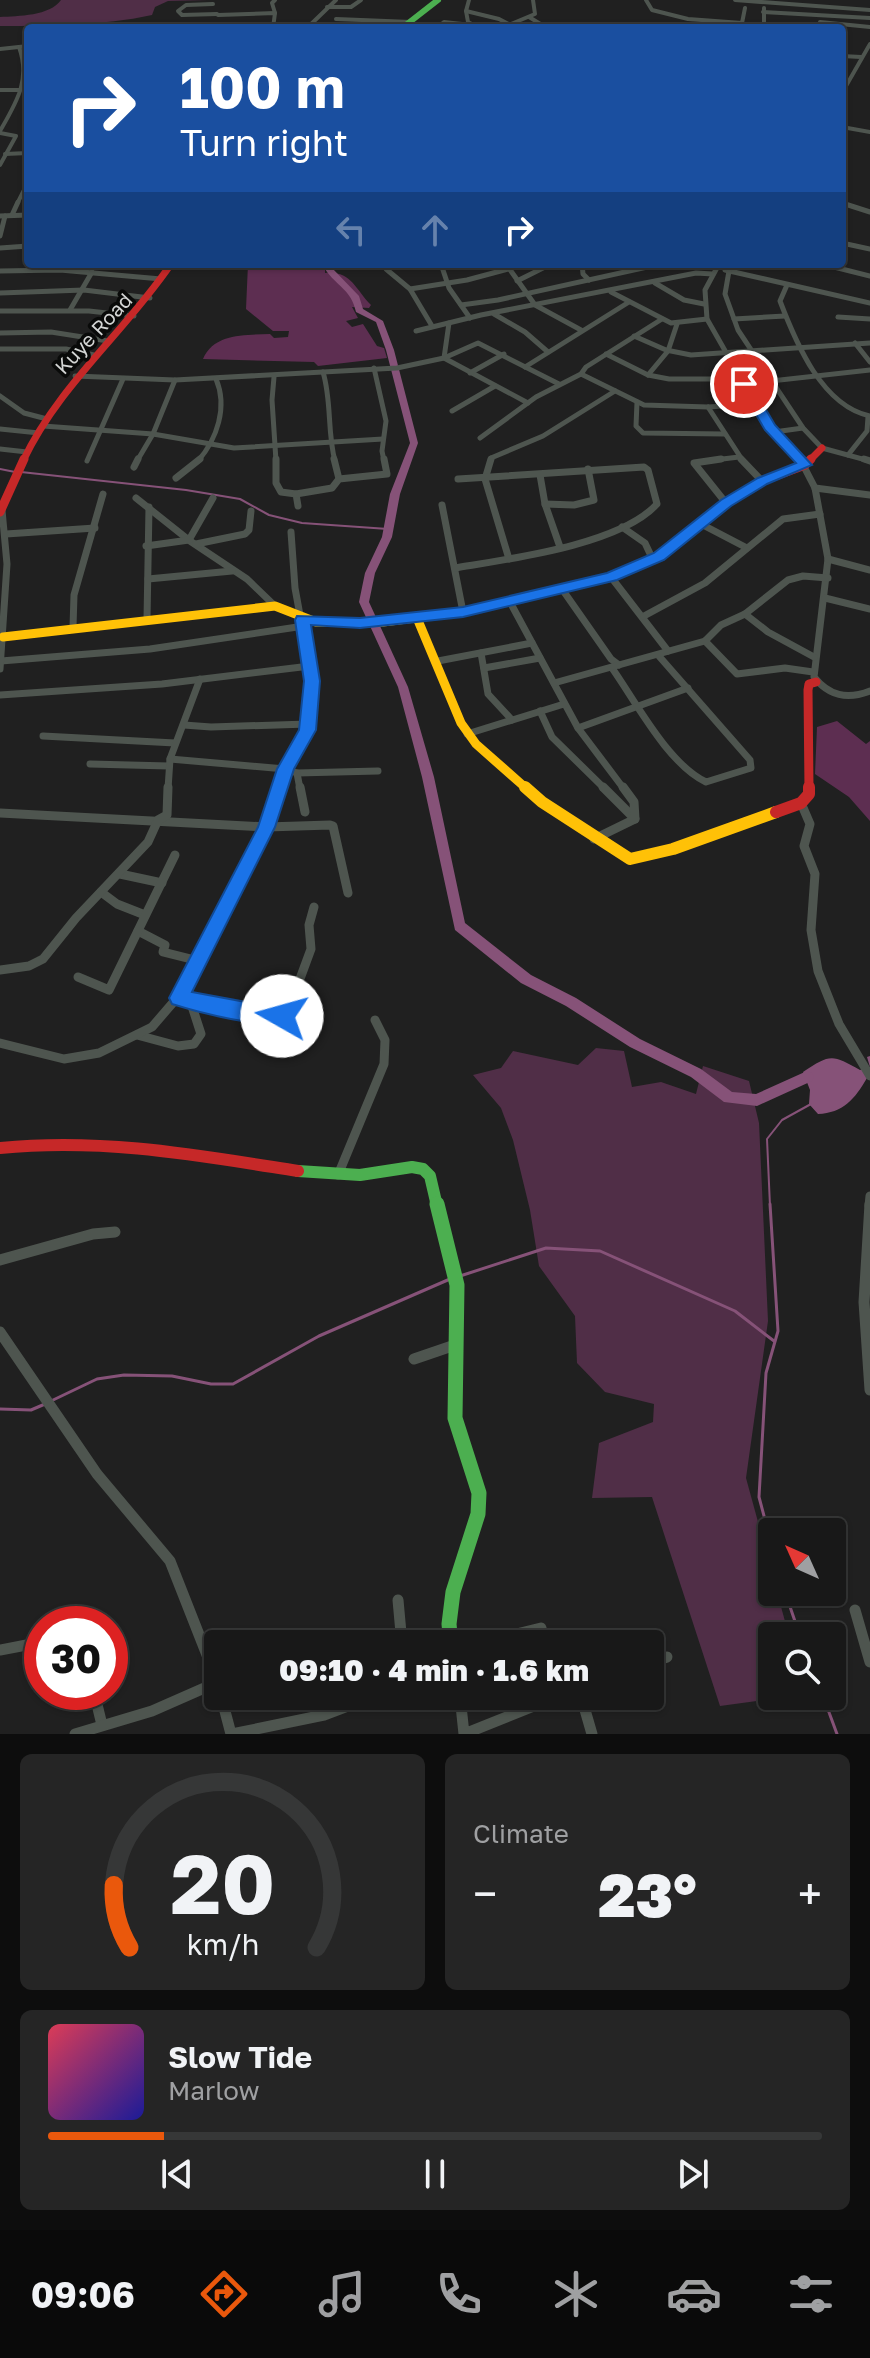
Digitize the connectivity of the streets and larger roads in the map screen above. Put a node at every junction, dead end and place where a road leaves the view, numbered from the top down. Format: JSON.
{"nodes":[{"id":1,"x":275,"y":0,"type":"edge"},
{"id":2,"x":336,"y":0,"type":"edge"},
{"id":3,"x":361,"y":0,"type":"edge"},
{"id":4,"x":438,"y":0,"type":"edge"},
{"id":5,"x":469,"y":0,"type":"edge"},
{"id":6,"x":533,"y":0,"type":"edge"},
{"id":7,"x":646,"y":0,"type":"edge"},
{"id":8,"x":735,"y":0,"type":"edge"},
{"id":9,"x":798,"y":0,"type":"edge"},
{"id":10,"x":829,"y":0,"type":"edge"},
{"id":11,"x":212,"y":2,"type":"edge"},
{"id":12,"x":765,"y":2,"type":"edge"},
{"id":13,"x":803,"y":5,"type":"junction"},
{"id":14,"x":813,"y":6,"type":"junction"},
{"id":15,"x":326,"y":7,"type":"junction"},
{"id":16,"x":827,"y":7,"type":"junction"},
{"id":17,"x":745,"y":8,"type":"dead end"},
{"id":18,"x":870,"y":10,"type":"edge"},
{"id":19,"x":466,"y":11,"type":"junction"},
{"id":20,"x":763,"y":12,"type":"junction"},
{"id":21,"x":275,"y":13,"type":"junction"},
{"id":22,"x":218,"y":15,"type":"junction"},
{"id":23,"x":810,"y":15,"type":"junction"},
{"id":24,"x":529,"y":17,"type":"junction"},
{"id":25,"x":870,"y":18,"type":"edge"},
{"id":26,"x":336,"y":19,"type":"dead end"},
{"id":27,"x":695,"y":20,"type":"junction"},
{"id":28,"x":820,"y":22,"type":"dead end"},
{"id":29,"x":224,"y":24,"type":"edge"},
{"id":30,"x":273,"y":24,"type":"edge"},
{"id":31,"x":311,"y":24,"type":"edge"},
{"id":32,"x":395,"y":24,"type":"edge"},
{"id":33,"x":408,"y":24,"type":"edge"},
{"id":34,"x":441,"y":24,"type":"edge"},
{"id":35,"x":462,"y":24,"type":"edge"},
{"id":36,"x":471,"y":24,"type":"edge"},
{"id":37,"x":507,"y":24,"type":"edge"},
{"id":38,"x":517,"y":24,"type":"edge"},
{"id":39,"x":540,"y":24,"type":"edge"},
{"id":40,"x":708,"y":24,"type":"edge"},
{"id":41,"x":764,"y":24,"type":"edge"},
{"id":42,"x":840,"y":24,"type":"edge"},
{"id":43,"x":846,"y":25,"type":"edge"},
{"id":44,"x":870,"y":27,"type":"edge"},
{"id":45,"x":870,"y":44,"type":"edge"},
{"id":46,"x":24,"y":46,"type":"edge"},
{"id":47,"x":19,"y":47,"type":"junction"},
{"id":48,"x":0,"y":49,"type":"edge"},
{"id":49,"x":865,"y":54,"type":"edge"},
{"id":50,"x":24,"y":59,"type":"edge"},
{"id":51,"x":857,"y":65,"type":"junction"},
{"id":52,"x":870,"y":67,"type":"edge"},
{"id":53,"x":24,"y":76,"type":"edge"},
{"id":54,"x":846,"y":86,"type":"edge"},
{"id":55,"x":0,"y":90,"type":"edge"},
{"id":56,"x":20,"y":90,"type":"junction"},
{"id":57,"x":846,"y":128,"type":"edge"},
{"id":58,"x":870,"y":132,"type":"edge"},
{"id":59,"x":1,"y":133,"type":"edge"},
{"id":60,"x":24,"y":135,"type":"dead end"},
{"id":61,"x":16,"y":136,"type":"junction"},
{"id":62,"x":24,"y":153,"type":"edge"},
{"id":63,"x":3,"y":154,"type":"edge"},
{"id":64,"x":0,"y":165,"type":"edge"},
{"id":65,"x":24,"y":188,"type":"edge"},
{"id":66,"x":846,"y":204,"type":"edge"},
{"id":67,"x":870,"y":212,"type":"edge"},
{"id":68,"x":6,"y":216,"type":"edge"},
{"id":69,"x":0,"y":236,"type":"edge"},
{"id":70,"x":846,"y":244,"type":"edge"},
{"id":71,"x":24,"y":246,"type":"edge"},
{"id":72,"x":0,"y":248,"type":"edge"},
{"id":73,"x":870,"y":249,"type":"edge"},
{"id":74,"x":119,"y":268,"type":"edge"},
{"id":75,"x":168,"y":268,"type":"edge"},
{"id":76,"x":387,"y":268,"type":"edge"},
{"id":77,"x":442,"y":268,"type":"edge"},
{"id":78,"x":500,"y":268,"type":"edge"},
{"id":79,"x":508,"y":268,"type":"edge"},
{"id":80,"x":543,"y":268,"type":"edge"},
{"id":81,"x":582,"y":268,"type":"edge"},
{"id":82,"x":643,"y":268,"type":"edge"},
{"id":83,"x":700,"y":268,"type":"edge"},
{"id":84,"x":838,"y":268,"type":"edge"},
{"id":85,"x":716,"y":269,"type":"edge"},
{"id":86,"x":0,"y":271,"type":"edge"},
{"id":87,"x":729,"y":271,"type":"junction"},
{"id":88,"x":92,"y":272,"type":"junction"},
{"id":89,"x":700,"y":272,"type":"junction"},
{"id":90,"x":117,"y":273,"type":"junction"},
{"id":91,"x":870,"y":276,"type":"edge"},
{"id":92,"x":161,"y":279,"type":"junction"},
{"id":93,"x":589,"y":280,"type":"junction"},
{"id":94,"x":517,"y":281,"type":"junction"},
{"id":95,"x":579,"y":282,"type":"junction"},
{"id":96,"x":654,"y":282,"type":"junction"},
{"id":97,"x":447,"y":284,"type":"junction"},
{"id":98,"x":787,"y":285,"type":"junction"},
{"id":99,"x":410,"y":289,"type":"junction"},
{"id":100,"x":84,"y":290,"type":"junction"},
{"id":101,"x":611,"y":291,"type":"junction"},
{"id":102,"x":0,"y":293,"type":"edge"},
{"id":103,"x":528,"y":293,"type":"junction"},
{"id":104,"x":587,"y":295,"type":"junction"},
{"id":105,"x":150,"y":298,"type":"junction"},
{"id":106,"x":629,"y":302,"type":"junction"},
{"id":107,"x":870,"y":303,"type":"edge"},
{"id":108,"x":704,"y":304,"type":"junction"},
{"id":109,"x":461,"y":305,"type":"junction"},
{"id":110,"x":535,"y":305,"type":"junction"},
{"id":111,"x":70,"y":310,"type":"junction"},
{"id":112,"x":0,"y":311,"type":"edge"},
{"id":113,"x":494,"y":314,"type":"junction"},
{"id":114,"x":134,"y":316,"type":"junction"},
{"id":115,"x":785,"y":316,"type":"junction"},
{"id":116,"x":838,"y":317,"type":"dead end"},
{"id":117,"x":470,"y":318,"type":"junction"},
{"id":118,"x":662,"y":319,"type":"junction"},
{"id":119,"x":707,"y":319,"type":"junction"},
{"id":120,"x":734,"y":319,"type":"junction"},
{"id":121,"x":870,"y":319,"type":"edge"},
{"id":122,"x":449,"y":323,"type":"junction"},
{"id":123,"x":677,"y":324,"type":"junction"},
{"id":124,"x":432,"y":326,"type":"junction"},
{"id":125,"x":581,"y":330,"type":"junction"},
{"id":126,"x":416,"y":331,"type":"dead end"},
{"id":127,"x":0,"y":333,"type":"edge"},
{"id":128,"x":634,"y":336,"type":"junction"},
{"id":129,"x":108,"y":341,"type":"junction"},
{"id":130,"x":855,"y":343,"type":"junction"},
{"id":131,"x":870,"y":343,"type":"edge"},
{"id":132,"x":800,"y":345,"type":"junction"},
{"id":133,"x":0,"y":349,"type":"edge"},
{"id":134,"x":668,"y":351,"type":"junction"},
{"id":135,"x":752,"y":351,"type":"junction"},
{"id":136,"x":548,"y":352,"type":"junction"},
{"id":137,"x":504,"y":354,"type":"junction"},
{"id":138,"x":606,"y":354,"type":"junction"},
{"id":139,"x":728,"y":354,"type":"junction"},
{"id":140,"x":94,"y":355,"type":"junction"},
{"id":141,"x":444,"y":358,"type":"junction"},
{"id":142,"x":870,"y":362,"type":"edge"},
{"id":143,"x":525,"y":367,"type":"junction"},
{"id":144,"x":374,"y":368,"type":"junction"},
{"id":145,"x":870,"y":370,"type":"edge"},
{"id":146,"x":323,"y":372,"type":"junction"},
{"id":147,"x":470,"y":373,"type":"junction"},
{"id":148,"x":581,"y":374,"type":"junction"},
{"id":149,"x":819,"y":374,"type":"junction"},
{"id":150,"x":648,"y":375,"type":"junction"},
{"id":151,"x":75,"y":376,"type":"junction"},
{"id":152,"x":274,"y":377,"type":"junction"},
{"id":153,"x":123,"y":379,"type":"junction"},
{"id":154,"x":216,"y":379,"type":"junction"},
{"id":155,"x":175,"y":380,"type":"junction"},
{"id":156,"x":742,"y":381,"type":"junction"},
{"id":157,"x":771,"y":383,"type":"junction"},
{"id":158,"x":559,"y":384,"type":"junction"},
{"id":159,"x":495,"y":386,"type":"junction"},
{"id":160,"x":615,"y":391,"type":"junction"},
{"id":161,"x":1,"y":397,"type":"edge"},
{"id":162,"x":637,"y":402,"type":"junction"},
{"id":163,"x":528,"y":403,"type":"junction"},
{"id":164,"x":755,"y":404,"type":"junction"},
{"id":165,"x":708,"y":407,"type":"junction"},
{"id":166,"x":452,"y":411,"type":"dead end"},
{"id":167,"x":869,"y":416,"type":"edge"},
{"id":168,"x":43,"y":426,"type":"junction"},
{"id":169,"x":803,"y":428,"type":"junction"},
{"id":170,"x":0,"y":429,"type":"edge"},
{"id":171,"x":102,"y":430,"type":"junction"},
{"id":172,"x":774,"y":432,"type":"junction"},
{"id":173,"x":153,"y":434,"type":"junction"},
{"id":174,"x":725,"y":434,"type":"junction"},
{"id":175,"x":480,"y":438,"type":"dead end"},
{"id":176,"x":383,"y":439,"type":"junction"},
{"id":177,"x":212,"y":443,"type":"junction"},
{"id":178,"x":330,"y":443,"type":"junction"},
{"id":179,"x":276,"y":445,"type":"junction"},
{"id":180,"x":822,"y":448,"type":"junction"},
{"id":181,"x":0,"y":449,"type":"edge"},
{"id":182,"x":27,"y":452,"type":"junction"},
{"id":183,"x":848,"y":455,"type":"junction"},
{"id":184,"x":739,"y":457,"type":"junction"},
{"id":185,"x":87,"y":461,"type":"dead end"},
{"id":186,"x":870,"y":461,"type":"edge"},
{"id":187,"x":805,"y":465,"type":"junction"},
{"id":188,"x":134,"y":467,"type":"dead end"},
{"id":189,"x":588,"y":469,"type":"junction"},
{"id":190,"x":540,"y":475,"type":"junction"},
{"id":191,"x":176,"y":478,"type":"dead end"},
{"id":192,"x":339,"y":479,"type":"junction"},
{"id":193,"x":458,"y":479,"type":"dead end"},
{"id":194,"x":485,"y":479,"type":"junction"},
{"id":195,"x":762,"y":481,"type":"junction"},
{"id":196,"x":815,"y":488,"type":"junction"},
{"id":197,"x":103,"y":494,"type":"dead end"},
{"id":198,"x":296,"y":494,"type":"junction"},
{"id":199,"x":870,"y":495,"type":"edge"},
{"id":200,"x":136,"y":498,"type":"dead end"},
{"id":201,"x":213,"y":498,"type":"dead end"},
{"id":202,"x":726,"y":503,"type":"junction"},
{"id":203,"x":545,"y":504,"type":"junction"},
{"id":204,"x":442,"y":505,"type":"dead end"},
{"id":205,"x":298,"y":506,"type":"dead end"},
{"id":206,"x":2,"y":507,"type":"edge"},
{"id":207,"x":149,"y":507,"type":"junction"},
{"id":208,"x":251,"y":511,"type":"dead end"},
{"id":209,"x":820,"y":516,"type":"junction"},
{"id":210,"x":701,"y":524,"type":"junction"},
{"id":211,"x":622,"y":527,"type":"junction"},
{"id":212,"x":95,"y":528,"type":"junction"},
{"id":213,"x":291,"y":532,"type":"dead end"},
{"id":214,"x":6,"y":534,"type":"junction"},
{"id":215,"x":192,"y":542,"type":"junction"},
{"id":216,"x":146,"y":546,"type":"junction"},
{"id":217,"x":560,"y":547,"type":"junction"},
{"id":218,"x":747,"y":548,"type":"junction"},
{"id":219,"x":509,"y":559,"type":"junction"},
{"id":220,"x":828,"y":559,"type":"junction"},
{"id":221,"x":653,"y":560,"type":"junction"},
{"id":222,"x":455,"y":568,"type":"junction"},
{"id":223,"x":870,"y":570,"type":"edge"},
{"id":224,"x":232,"y":571,"type":"junction"},
{"id":225,"x":611,"y":577,"type":"junction"},
{"id":226,"x":828,"y":578,"type":"junction"},
{"id":227,"x":148,"y":579,"type":"junction"},
{"id":228,"x":562,"y":589,"type":"junction"},
{"id":229,"x":825,"y":598,"type":"junction"},
{"id":230,"x":510,"y":602,"type":"junction"},
{"id":231,"x":275,"y":606,"type":"junction"},
{"id":232,"x":870,"y":609,"type":"edge"},
{"id":233,"x":463,"y":612,"type":"junction"},
{"id":234,"x":745,"y":614,"type":"junction"},
{"id":235,"x":644,"y":616,"type":"junction"},
{"id":236,"x":417,"y":618,"type":"junction"},
{"id":237,"x":147,"y":619,"type":"junction"},
{"id":238,"x":303,"y":623,"type":"junction"},
{"id":239,"x":73,"y":627,"type":"junction"},
{"id":240,"x":2,"y":630,"type":"edge"},
{"id":241,"x":705,"y":641,"type":"junction"},
{"id":242,"x":532,"y":643,"type":"junction"},
{"id":243,"x":668,"y":651,"type":"junction"},
{"id":244,"x":481,"y":653,"type":"junction"},
{"id":245,"x":658,"y":655,"type":"junction"},
{"id":246,"x":814,"y":657,"type":"junction"},
{"id":247,"x":540,"y":658,"type":"junction"},
{"id":248,"x":438,"y":661,"type":"junction"},
{"id":249,"x":1,"y":664,"type":"edge"},
{"id":250,"x":310,"y":666,"type":"junction"},
{"id":251,"x":615,"y":666,"type":"junction"},
{"id":252,"x":484,"y":668,"type":"junction"},
{"id":253,"x":815,"y":677,"type":"junction"},
{"id":254,"x":200,"y":679,"type":"junction"},
{"id":255,"x":554,"y":683,"type":"junction"},
{"id":256,"x":688,"y":688,"type":"junction"},
{"id":257,"x":870,"y":691,"type":"edge"},
{"id":258,"x":0,"y":695,"type":"edge"},
{"id":259,"x":564,"y":704,"type":"junction"},
{"id":260,"x":640,"y":706,"type":"junction"},
{"id":261,"x":540,"y":711,"type":"junction"},
{"id":262,"x":512,"y":720,"type":"junction"},
{"id":263,"x":308,"y":724,"type":"junction"},
{"id":264,"x":184,"y":725,"type":"junction"},
{"id":265,"x":578,"y":728,"type":"junction"},
{"id":266,"x":467,"y":734,"type":"junction"},
{"id":267,"x":43,"y":736,"type":"dead end"},
{"id":268,"x":175,"y":743,"type":"junction"},
{"id":269,"x":170,"y":763,"type":"junction"},
{"id":270,"x":90,"y":764,"type":"dead end"},
{"id":271,"x":285,"y":769,"type":"junction"},
{"id":272,"x":378,"y":771,"type":"dead end"},
{"id":273,"x":297,"y":773,"type":"junction"},
{"id":274,"x":801,"y":803,"type":"junction"},
{"id":275,"x":305,"y":812,"type":"dead end"},
{"id":276,"x":0,"y":813,"type":"edge"},
{"id":277,"x":635,"y":819,"type":"junction"},
{"id":278,"x":158,"y":820,"type":"junction"},
{"id":279,"x":267,"y":827,"type":"junction"},
{"id":280,"x":594,"y":839,"type":"junction"},
{"id":281,"x":175,"y":855,"type":"dead end"},
{"id":282,"x":120,"y":874,"type":"junction"},
{"id":283,"x":162,"y":883,"type":"junction"},
{"id":284,"x":101,"y":892,"type":"junction"},
{"id":285,"x":348,"y":893,"type":"dead end"},
{"id":286,"x":314,"y":907,"type":"dead end"},
{"id":287,"x":145,"y":915,"type":"junction"},
{"id":288,"x":138,"y":931,"type":"junction"},
{"id":289,"x":199,"y":961,"type":"junction"},
{"id":290,"x":0,"y":970,"type":"edge"},
{"id":291,"x":78,"y":977,"type":"dead end"},
{"id":292,"x":179,"y":998,"type":"junction"},
{"id":293,"x":190,"y":1000,"type":"junction"},
{"id":294,"x":375,"y":1020,"type":"dead end"},
{"id":295,"x":133,"y":1034,"type":"junction"},
{"id":296,"x":0,"y":1043,"type":"edge"},
{"id":297,"x":870,"y":1076,"type":"edge"},
{"id":298,"x":0,"y":1148,"type":"edge"},
{"id":299,"x":338,"y":1175,"type":"junction"},
{"id":300,"x":870,"y":1196,"type":"edge"},
{"id":301,"x":115,"y":1232,"type":"dead end"},
{"id":302,"x":0,"y":1260,"type":"edge"},
{"id":303,"x":0,"y":1332,"type":"edge"},
{"id":304,"x":455,"y":1345,"type":"junction"},
{"id":305,"x":414,"y":1359,"type":"dead end"},
{"id":306,"x":870,"y":1390,"type":"edge"},
{"id":307,"x":398,"y":1600,"type":"dead end"},
{"id":308,"x":855,"y":1610,"type":"dead end"},
{"id":309,"x":401,"y":1630,"type":"edge"},
{"id":310,"x":450,"y":1630,"type":"edge"},
{"id":311,"x":24,"y":1644,"type":"edge"},
{"id":312,"x":204,"y":1647,"type":"edge"},
{"id":313,"x":0,"y":1650,"type":"edge"},
{"id":314,"x":667,"y":1657,"type":"dead end"},
{"id":315,"x":664,"y":1658,"type":"edge"},
{"id":316,"x":870,"y":1662,"type":"edge"},
{"id":317,"x":204,"y":1689,"type":"edge"},
{"id":318,"x":98,"y":1710,"type":"edge"},
{"id":319,"x":225,"y":1710,"type":"edge"},
{"id":320,"x":337,"y":1710,"type":"edge"},
{"id":321,"x":461,"y":1710,"type":"edge"},
{"id":322,"x":522,"y":1710,"type":"edge"},
{"id":323,"x":585,"y":1710,"type":"edge"},
{"id":324,"x":102,"y":1725,"type":"junction"},
{"id":325,"x":75,"y":1734,"type":"edge"},
{"id":326,"x":231,"y":1734,"type":"edge"},
{"id":327,"x":592,"y":1734,"type":"edge"}],
"edges":[{"from":1,"to":21,"type":"street"},
{"from":2,"to":15,"type":"street"},
{"from":3,"to":15,"type":"street"},
{"from":4,"to":33,"type":"street"},
{"from":5,"to":19,"type":"street"},
{"from":6,"to":24,"type":"street"},
{"from":7,"to":27,"type":"street"},
{"from":8,"to":12,"type":"street"},
{"from":9,"to":13,"type":"street"},
{"from":10,"to":16,"type":"street"},
{"from":11,"to":22,"type":"street"},
{"from":11,"to":22,"type":"street"},
{"from":12,"to":13,"type":"street"},
{"from":12,"to":20,"type":"street"},
{"from":13,"to":14,"type":"street"},
{"from":14,"to":16,"type":"street"},
{"from":14,"to":23,"type":"street"},
{"from":15,"to":31,"type":"street"},
{"from":16,"to":18,"type":"street"},
{"from":17,"to":27,"type":"street"},
{"from":19,"to":36,"type":"street"},
{"from":19,"to":37,"type":"street"},
{"from":20,"to":23,"type":"street"},
{"from":20,"to":41,"type":"street"},
{"from":21,"to":22,"type":"street"},
{"from":21,"to":30,"type":"street"},
{"from":22,"to":29,"type":"street"},
{"from":23,"to":25,"type":"street"},
{"from":24,"to":38,"type":"street"},
{"from":24,"to":39,"type":"street"},
{"from":26,"to":32,"type":"street"},
{"from":27,"to":40,"type":"street"},
{"from":28,"to":42,"type":"street"},
{"from":34,"to":35,"type":"street"},
{"from":43,"to":44,"type":"street"},
{"from":45,"to":49,"type":"street"},
{"from":46,"to":47,"type":"street"},
{"from":47,"to":48,"type":"street"},
{"from":47,"to":50,"type":"street"},
{"from":49,"to":51,"type":"street"},
{"from":51,"to":52,"type":"street"},
{"from":51,"to":54,"type":"street"},
{"from":53,"to":56,"type":"street"},
{"from":55,"to":56,"type":"street"},
{"from":56,"to":59,"type":"street"},
{"from":57,"to":58,"type":"street"},
{"from":59,"to":61,"type":"street"},
{"from":60,"to":61,"type":"street"},
{"from":61,"to":63,"type":"street"},
{"from":62,"to":63,"type":"street"},
{"from":63,"to":64,"type":"street"},
{"from":65,"to":68,"type":"street"},
{"from":66,"to":67,"type":"street"},
{"from":68,"to":69,"type":"street"},
{"from":70,"to":73,"type":"street"},
{"from":71,"to":72,"type":"street"},
{"from":74,"to":90,"type":"street"},
{"from":75,"to":92,"type":"street","name":"Kuye Road"},
{"from":76,"to":99,"type":"street"},
{"from":77,"to":97,"type":"street"},
{"from":78,"to":97,"type":"street"},
{"from":79,"to":94,"type":"street"},
{"from":80,"to":94,"type":"street"},
{"from":81,"to":93,"type":"street"},
{"from":82,"to":93,"type":"street"},
{"from":83,"to":89,"type":"street"},
{"from":84,"to":91,"type":"street"},
{"from":85,"to":87,"type":"street"},
{"from":85,"to":89,"type":"street"},
{"from":85,"to":108,"type":"street"},
{"from":86,"to":88,"type":"street"},
{"from":87,"to":98,"type":"street"},
{"from":87,"to":120,"type":"street"},
{"from":88,"to":90,"type":"street"},
{"from":88,"to":100,"type":"street"},
{"from":89,"to":96,"type":"street"},
{"from":90,"to":92,"type":"street"},
{"from":92,"to":105,"type":"street","name":"Kuye Road"},
{"from":93,"to":95,"type":"street"},
{"from":94,"to":103,"type":"street"},
{"from":95,"to":103,"type":"street"},
{"from":95,"to":104,"type":"street"},
{"from":96,"to":101,"type":"street"},
{"from":96,"to":108,"type":"street"},
{"from":97,"to":99,"type":"street"},
{"from":97,"to":109,"type":"street"},
{"from":98,"to":107,"type":"street"},
{"from":98,"to":115,"type":"street"},
{"from":99,"to":124,"type":"street"},
{"from":100,"to":102,"type":"street"},
{"from":100,"to":105,"type":"street"},
{"from":100,"to":111,"type":"street"},
{"from":101,"to":104,"type":"street"},
{"from":101,"to":106,"type":"street"},
{"from":103,"to":109,"type":"street"},
{"from":103,"to":110,"type":"street"},
{"from":104,"to":110,"type":"street"},
{"from":105,"to":114,"type":"street","name":"Kuye Road"},
{"from":106,"to":118,"type":"street"},
{"from":106,"to":125,"type":"street"},
{"from":108,"to":119,"type":"street"},
{"from":109,"to":117,"type":"street"},
{"from":110,"to":113,"type":"street"},
{"from":110,"to":125,"type":"street"},
{"from":111,"to":112,"type":"street"},
{"from":111,"to":114,"type":"street"},
{"from":113,"to":117,"type":"street"},
{"from":113,"to":136,"type":"street"},
{"from":114,"to":129,"type":"street","name":"Kuye Road"},
{"from":115,"to":120,"type":"street"},
{"from":115,"to":132,"type":"street"},
{"from":116,"to":121,"type":"street"},
{"from":117,"to":122,"type":"street"},
{"from":118,"to":123,"type":"street"},
{"from":118,"to":128,"type":"street"},
{"from":119,"to":123,"type":"street"},
{"from":119,"to":139,"type":"street"},
{"from":120,"to":135,"type":"street"},
{"from":122,"to":124,"type":"street"},
{"from":122,"to":141,"type":"street"},
{"from":123,"to":134,"type":"street"},
{"from":124,"to":126,"type":"street"},
{"from":125,"to":136,"type":"street"},
{"from":127,"to":129,"type":"street"},
{"from":128,"to":134,"type":"street"},
{"from":128,"to":138,"type":"street"},
{"from":129,"to":140,"type":"street","name":"Kuye Road"},
{"from":130,"to":131,"type":"street"},
{"from":130,"to":132,"type":"street"},
{"from":130,"to":142,"type":"street"},
{"from":132,"to":135,"type":"street"},
{"from":132,"to":149,"type":"street"},
{"from":133,"to":140,"type":"street"},
{"from":134,"to":139,"type":"street"},
{"from":134,"to":150,"type":"street"},
{"from":135,"to":139,"type":"street"},
{"from":135,"to":157,"type":"street"},
{"from":136,"to":143,"type":"street"},
{"from":137,"to":141,"type":"street"},
{"from":137,"to":143,"type":"street"},
{"from":137,"to":147,"type":"street"},
{"from":138,"to":148,"type":"street"},
{"from":138,"to":150,"type":"street"},
{"from":139,"to":156,"type":"street"},
{"from":140,"to":151,"type":"street","name":"Kuye Road"},
{"from":141,"to":144,"type":"street"},
{"from":141,"to":147,"type":"street"},
{"from":143,"to":158,"type":"street"},
{"from":144,"to":146,"type":"street"},
{"from":144,"to":176,"type":"street"},
{"from":145,"to":149,"type":"street"},
{"from":146,"to":152,"type":"street"},
{"from":146,"to":178,"type":"street"},
{"from":147,"to":159,"type":"street"},
{"from":148,"to":158,"type":"street"},
{"from":148,"to":160,"type":"street"},
{"from":149,"to":157,"type":"street"},
{"from":149,"to":167,"type":"street"},
{"from":150,"to":156,"type":"street"},
{"from":151,"to":153,"type":"street"},
{"from":151,"to":168,"type":"street","name":"Kuye Road"},
{"from":152,"to":154,"type":"street"},
{"from":152,"to":179,"type":"street"},
{"from":153,"to":155,"type":"street"},
{"from":153,"to":171,"type":"street"},
{"from":154,"to":155,"type":"street"},
{"from":154,"to":177,"type":"street"},
{"from":155,"to":173,"type":"street"},
{"from":156,"to":157,"type":"street"},
{"from":156,"to":164,"type":"street"},
{"from":157,"to":169,"type":"street"},
{"from":158,"to":163,"type":"street"},
{"from":159,"to":163,"type":"street"},
{"from":159,"to":166,"type":"street"},
{"from":160,"to":162,"type":"street"},
{"from":160,"to":194,"type":"street"},
{"from":161,"to":168,"type":"street"},
{"from":162,"to":165,"type":"street"},
{"from":162,"to":174,"type":"street"},
{"from":163,"to":175,"type":"street"},
{"from":164,"to":165,"type":"street"},
{"from":164,"to":172,"type":"street"},
{"from":165,"to":174,"type":"street"},
{"from":167,"to":183,"type":"street"},
{"from":168,"to":170,"type":"street"},
{"from":168,"to":171,"type":"street"},
{"from":168,"to":182,"type":"street","name":"Kuye Road"},
{"from":169,"to":172,"type":"street"},
{"from":169,"to":180,"type":"street"},
{"from":171,"to":173,"type":"street"},
{"from":171,"to":185,"type":"street"},
{"from":172,"to":187,"type":"street"},
{"from":173,"to":177,"type":"street"},
{"from":173,"to":188,"type":"street"},
{"from":174,"to":184,"type":"street"},
{"from":176,"to":178,"type":"street"},
{"from":176,"to":192,"type":"street"},
{"from":177,"to":179,"type":"street"},
{"from":177,"to":191,"type":"street"},
{"from":178,"to":179,"type":"street"},
{"from":178,"to":192,"type":"street"},
{"from":179,"to":198,"type":"street"},
{"from":180,"to":183,"type":"street"},
{"from":180,"to":187,"type":"street"},
{"from":181,"to":182,"type":"street"},
{"from":182,"to":206,"type":"street","name":"Kuye Road"},
{"from":183,"to":186,"type":"street"},
{"from":184,"to":195,"type":"street"},
{"from":184,"to":202,"type":"street"},
{"from":187,"to":195,"type":"street"},
{"from":187,"to":196,"type":"street"},
{"from":189,"to":190,"type":"street"},
{"from":189,"to":203,"type":"street"},
{"from":189,"to":211,"type":"street"},
{"from":190,"to":194,"type":"street"},
{"from":190,"to":203,"type":"street"},
{"from":192,"to":198,"type":"street"},
{"from":193,"to":194,"type":"street"},
{"from":194,"to":219,"type":"street"},
{"from":195,"to":202,"type":"street"},
{"from":196,"to":199,"type":"street"},
{"from":196,"to":209,"type":"street"},
{"from":197,"to":212,"type":"street"},
{"from":198,"to":205,"type":"street"},
{"from":200,"to":207,"type":"street"},
{"from":201,"to":215,"type":"street"},
{"from":202,"to":210,"type":"street"},
{"from":203,"to":217,"type":"street"},
{"from":204,"to":222,"type":"street"},
{"from":206,"to":214,"type":"street"},
{"from":207,"to":215,"type":"street"},
{"from":207,"to":216,"type":"street"},
{"from":208,"to":215,"type":"street"},
{"from":209,"to":218,"type":"street"},
{"from":209,"to":220,"type":"street"},
{"from":210,"to":218,"type":"street"},
{"from":210,"to":221,"type":"street"},
{"from":211,"to":217,"type":"street"},
{"from":211,"to":221,"type":"street"},
{"from":212,"to":214,"type":"street"},
{"from":212,"to":239,"type":"street"},
{"from":213,"to":238,"type":"street"},
{"from":214,"to":240,"type":"street"},
{"from":215,"to":216,"type":"street"},
{"from":215,"to":224,"type":"street"},
{"from":216,"to":227,"type":"street"},
{"from":217,"to":219,"type":"street"},
{"from":218,"to":235,"type":"street"},
{"from":219,"to":222,"type":"street"},
{"from":220,"to":223,"type":"street"},
{"from":220,"to":226,"type":"street"},
{"from":221,"to":225,"type":"street"},
{"from":222,"to":233,"type":"street"},
{"from":224,"to":227,"type":"street"},
{"from":224,"to":231,"type":"street"},
{"from":225,"to":228,"type":"street"},
{"from":225,"to":235,"type":"street"},
{"from":226,"to":229,"type":"street"},
{"from":226,"to":234,"type":"street"},
{"from":227,"to":237,"type":"street"},
{"from":228,"to":230,"type":"street"},
{"from":228,"to":251,"type":"street"},
{"from":229,"to":232,"type":"street"},
{"from":229,"to":246,"type":"street"},
{"from":230,"to":233,"type":"street"},
{"from":230,"to":242,"type":"street"},
{"from":231,"to":237,"type":"street"},
{"from":231,"to":238,"type":"street"},
{"from":233,"to":236,"type":"street"},
{"from":234,"to":241,"type":"street"},
{"from":234,"to":246,"type":"street"},
{"from":235,"to":243,"type":"street"},
{"from":236,"to":238,"type":"street"},
{"from":236,"to":248,"type":"street"},
{"from":237,"to":239,"type":"street"},
{"from":238,"to":249,"type":"street"},
{"from":238,"to":250,"type":"street"},
{"from":239,"to":240,"type":"street"},
{"from":240,"to":249,"type":"street"},
{"from":241,"to":243,"type":"street"},
{"from":241,"to":253,"type":"street"},
{"from":242,"to":244,"type":"street"},
{"from":242,"to":247,"type":"street"},
{"from":243,"to":245,"type":"street"},
{"from":244,"to":248,"type":"street"},
{"from":244,"to":252,"type":"street"},
{"from":245,"to":251,"type":"street"},
{"from":245,"to":256,"type":"street"},
{"from":246,"to":253,"type":"street"},
{"from":247,"to":252,"type":"street"},
{"from":247,"to":255,"type":"street"},
{"from":248,"to":266,"type":"street"},
{"from":250,"to":254,"type":"street"},
{"from":250,"to":263,"type":"street"},
{"from":251,"to":255,"type":"street"},
{"from":251,"to":260,"type":"street"},
{"from":252,"to":262,"type":"street"},
{"from":253,"to":257,"type":"street"},
{"from":253,"to":274,"type":"street"},
{"from":254,"to":258,"type":"street"},
{"from":254,"to":264,"type":"street"},
{"from":255,"to":259,"type":"street"},
{"from":256,"to":260,"type":"street"},
{"from":256,"to":260,"type":"street"},
{"from":259,"to":261,"type":"street"},
{"from":259,"to":265,"type":"street"},
{"from":260,"to":265,"type":"street"},
{"from":261,"to":262,"type":"street"},
{"from":261,"to":277,"type":"street"},
{"from":262,"to":266,"type":"street"},
{"from":263,"to":264,"type":"street"},
{"from":263,"to":271,"type":"street"},
{"from":264,"to":268,"type":"street"},
{"from":265,"to":277,"type":"street"},
{"from":266,"to":280,"type":"street"},
{"from":267,"to":268,"type":"street"},
{"from":268,"to":269,"type":"street"},
{"from":269,"to":270,"type":"street"},
{"from":269,"to":271,"type":"street"},
{"from":269,"to":278,"type":"street"},
{"from":271,"to":273,"type":"street"},
{"from":271,"to":279,"type":"street"},
{"from":272,"to":273,"type":"street"},
{"from":273,"to":275,"type":"street"},
{"from":274,"to":280,"type":"street"},
{"from":274,"to":297,"type":"street"},
{"from":276,"to":278,"type":"street"},
{"from":277,"to":280,"type":"street"},
{"from":278,"to":279,"type":"street"},
{"from":278,"to":282,"type":"street"},
{"from":279,"to":285,"type":"street"},
{"from":279,"to":289,"type":"street"},
{"from":281,"to":283,"type":"street"},
{"from":282,"to":283,"type":"street"},
{"from":282,"to":284,"type":"street"},
{"from":283,"to":287,"type":"street"},
{"from":284,"to":287,"type":"street"},
{"from":284,"to":290,"type":"street"},
{"from":286,"to":293,"type":"street"},
{"from":287,"to":288,"type":"street"},
{"from":288,"to":289,"type":"street"},
{"from":288,"to":291,"type":"street"},
{"from":289,"to":292,"type":"street"},
{"from":292,"to":293,"type":"street"},
{"from":292,"to":295,"type":"street"},
{"from":293,"to":295,"type":"street"},
{"from":294,"to":299,"type":"street"},
{"from":295,"to":296,"type":"street"},
{"from":298,"to":299,"type":"street"},
{"from":299,"to":304,"type":"street"},
{"from":300,"to":306,"type":"street"},
{"from":301,"to":302,"type":"street"},
{"from":303,"to":312,"type":"street"},
{"from":304,"to":305,"type":"street"},
{"from":304,"to":310,"type":"street"},
{"from":307,"to":309,"type":"street"},
{"from":308,"to":316,"type":"street"},
{"from":311,"to":313,"type":"street"},
{"from":314,"to":315,"type":"street"},
{"from":317,"to":324,"type":"street"},
{"from":318,"to":324,"type":"street"},
{"from":319,"to":326,"type":"street"},
{"from":320,"to":326,"type":"street"},
{"from":321,"to":322,"type":"street"},
{"from":323,"to":327,"type":"street"},
{"from":324,"to":325,"type":"street"}]}
